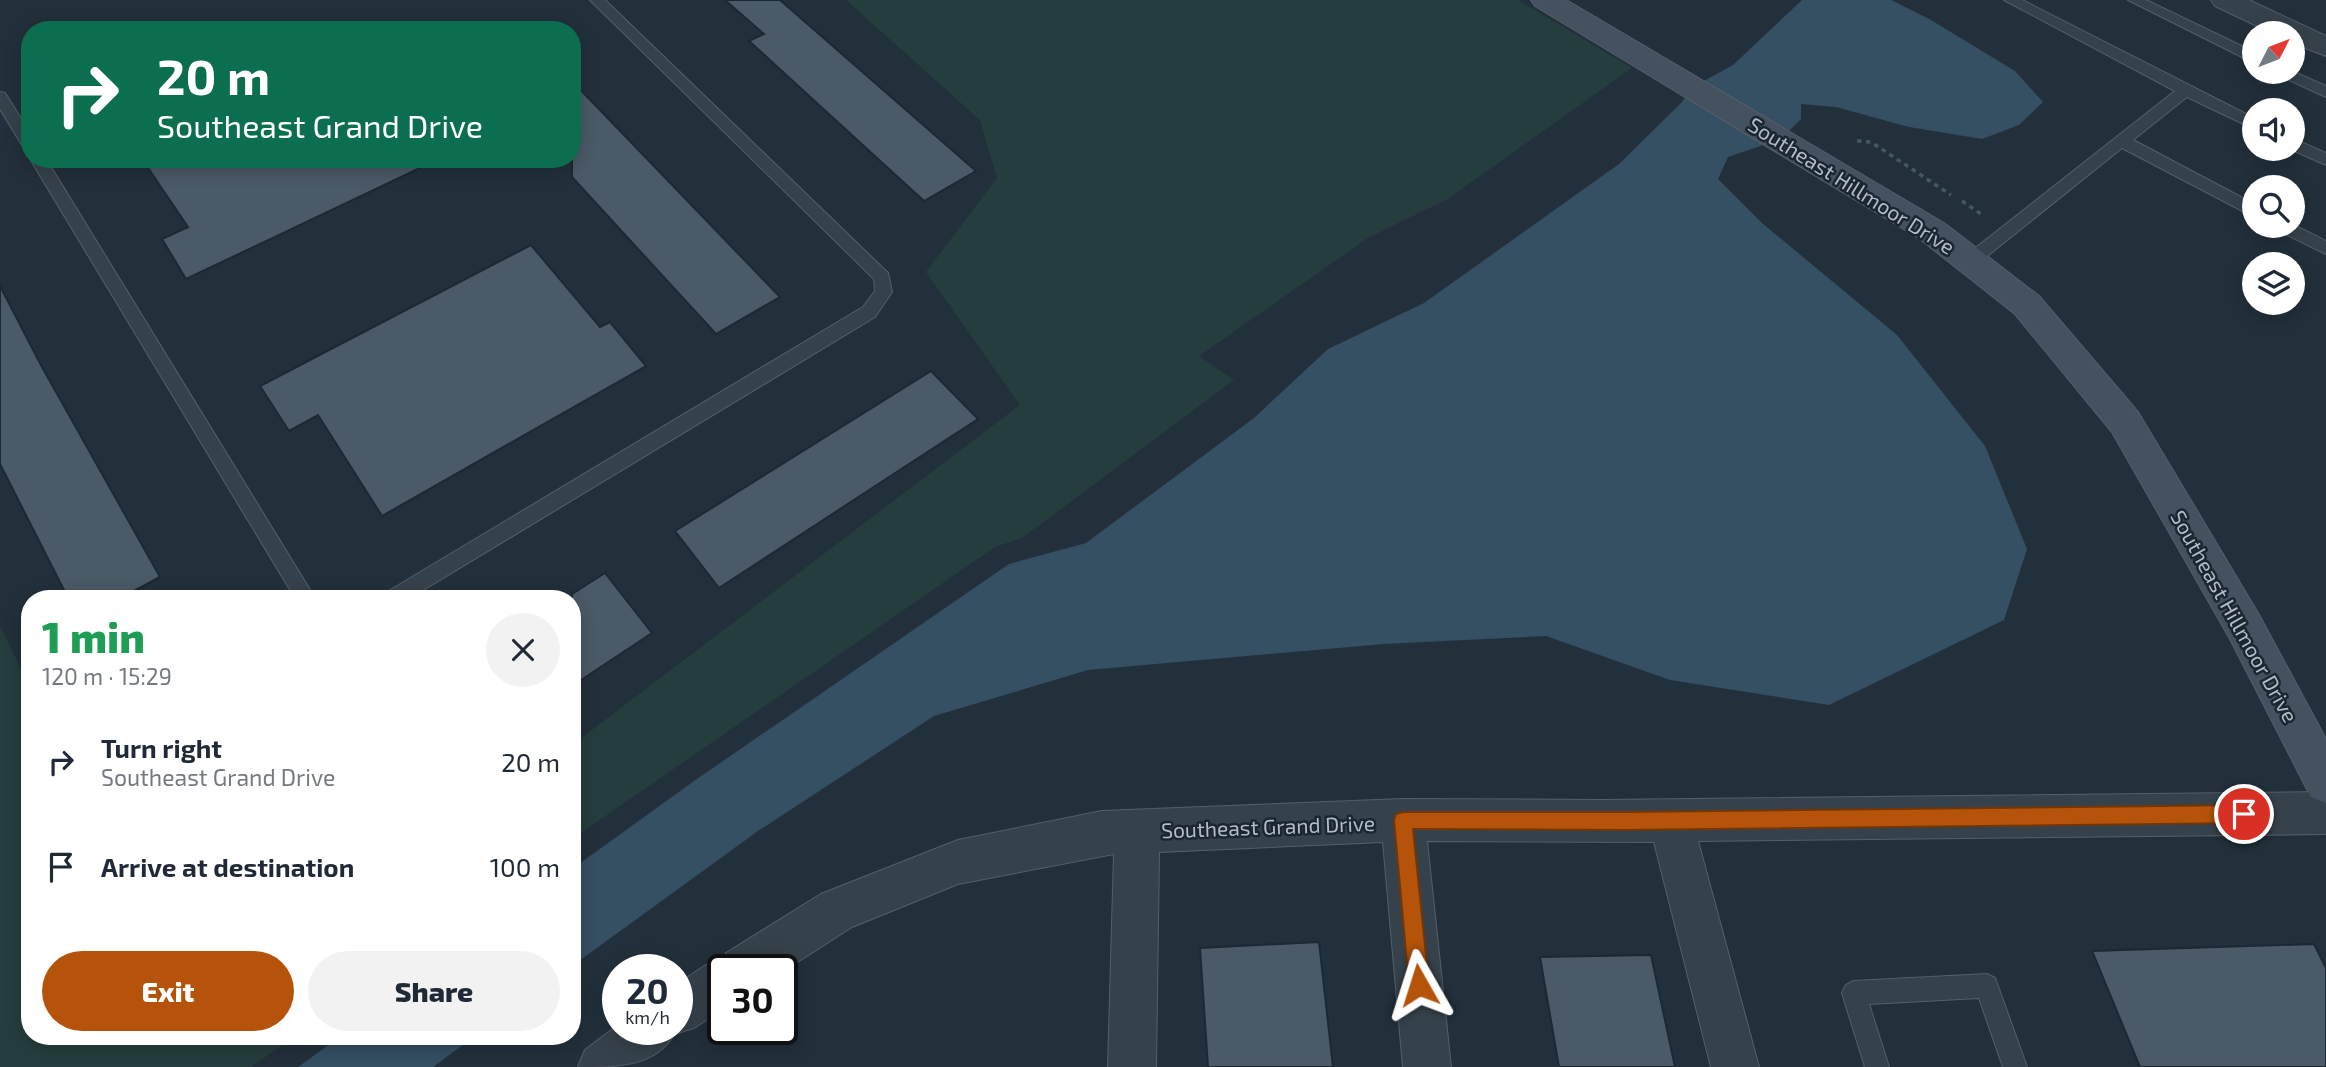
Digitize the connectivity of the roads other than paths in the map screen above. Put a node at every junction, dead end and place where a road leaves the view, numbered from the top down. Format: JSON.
{"nodes":[{"id":1,"x":597,"y":0,"type":"edge"},
{"id":2,"x":1545,"y":0,"type":"edge"},
{"id":3,"x":2011,"y":0,"type":"edge"},
{"id":4,"x":2135,"y":0,"type":"edge"},
{"id":5,"x":2225,"y":0,"type":"edge"},
{"id":6,"x":2326,"y":47,"type":"edge"},
{"id":7,"x":2242,"y":52,"type":"edge"},
{"id":8,"x":2305,"y":82,"type":"edge"},
{"id":9,"x":2186,"y":90,"type":"junction"},
{"id":10,"x":2326,"y":92,"type":"edge"},
{"id":11,"x":0,"y":97,"type":"edge"},
{"id":12,"x":2242,"y":118,"type":"edge"},
{"id":13,"x":21,"y":131,"type":"edge"},
{"id":14,"x":2121,"y":141,"type":"junction"},
{"id":15,"x":2305,"y":150,"type":"edge"},
{"id":16,"x":2326,"y":160,"type":"edge"},
{"id":17,"x":43,"y":168,"type":"edge"},
{"id":18,"x":2242,"y":205,"type":"edge"},
{"id":19,"x":2305,"y":237,"type":"edge"},
{"id":20,"x":2326,"y":248,"type":"edge"},
{"id":21,"x":1970,"y":261,"type":"junction"},
{"id":22,"x":300,"y":590,"type":"edge"},
{"id":23,"x":407,"y":590,"type":"edge"},
{"id":24,"x":2326,"y":782,"type":"edge"},
{"id":25,"x":2326,"y":813,"type":"edge"},
{"id":26,"x":1403,"y":820,"type":"junction"},
{"id":27,"x":1671,"y":821,"type":"junction"},
{"id":28,"x":1137,"y":831,"type":"junction"},
{"id":29,"x":768,"y":954,"type":"edge"},
{"id":30,"x":631,"y":1045,"type":"edge"},
{"id":31,"x":603,"y":1067,"type":"edge"},
{"id":32,"x":1132,"y":1067,"type":"edge"},
{"id":33,"x":1427,"y":1067,"type":"edge"},
{"id":34,"x":1735,"y":1067,"type":"edge"},
{"id":35,"x":1877,"y":1067,"type":"edge"},
{"id":36,"x":2015,"y":1067,"type":"edge"}],
"edges":[{"from":1,"to":23,"type":"lane"},
{"from":2,"to":21,"type":"street","name":"Southeast Hillmoor Drive"},
{"from":3,"to":9,"type":"lane"},
{"from":4,"to":7,"type":"lane"},
{"from":5,"to":6,"type":"street"},
{"from":8,"to":10,"type":"lane"},
{"from":9,"to":12,"type":"lane"},
{"from":9,"to":14,"type":"lane"},
{"from":11,"to":13,"type":"lane"},
{"from":14,"to":18,"type":"lane"},
{"from":14,"to":21,"type":"lane"},
{"from":15,"to":16,"type":"lane"},
{"from":17,"to":22,"type":"lane"},
{"from":19,"to":20,"type":"lane"},
{"from":21,"to":24,"type":"street","name":"Southeast Hillmoor Drive"},
{"from":25,"to":27,"type":"street","name":"Southeast Grand Drive"},
{"from":26,"to":27,"type":"street","name":"Southeast Grand Drive"},
{"from":26,"to":28,"type":"street","name":"Southeast Grand Drive"},
{"from":26,"to":33,"type":"street"},
{"from":27,"to":34,"type":"street"},
{"from":28,"to":29,"type":"street","name":"Southeast Grand Drive"},
{"from":28,"to":32,"type":"street"},
{"from":30,"to":31,"type":"street"},
{"from":35,"to":36,"type":"lane"}]}
